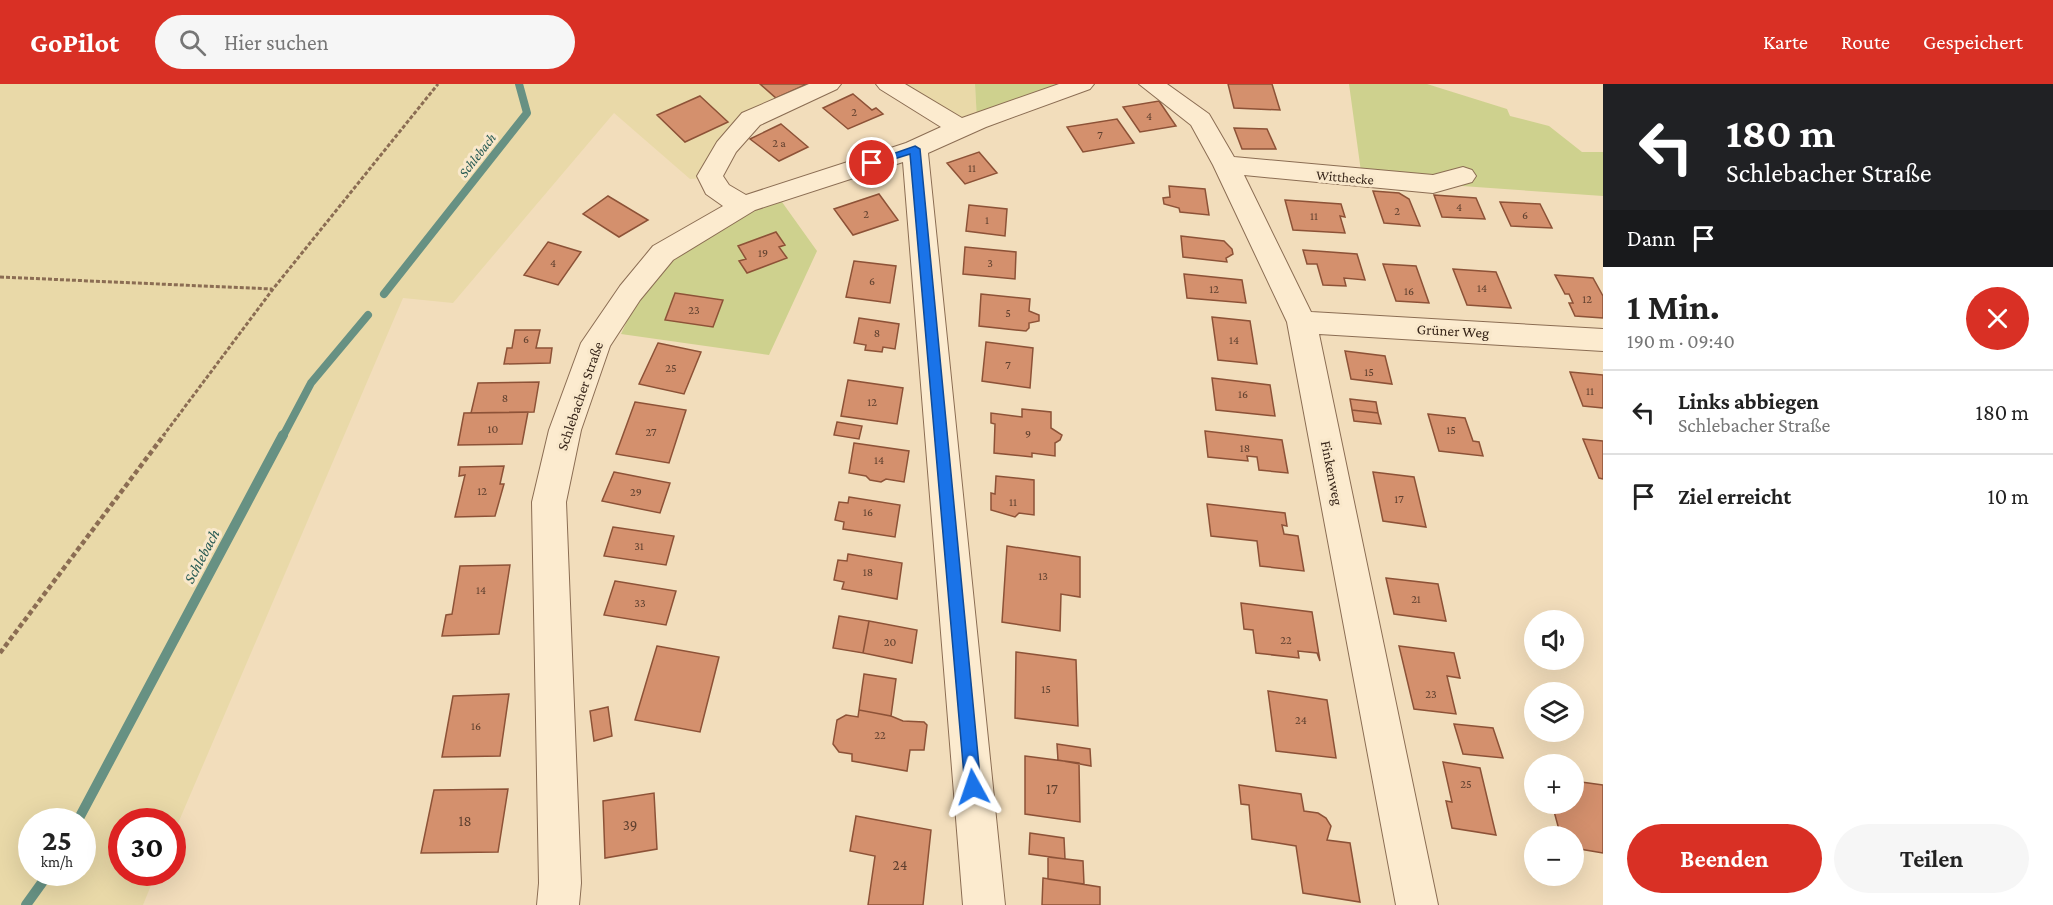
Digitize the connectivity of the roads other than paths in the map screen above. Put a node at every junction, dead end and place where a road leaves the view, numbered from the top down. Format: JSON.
{"nodes":[{"id":1,"x":829,"y":84,"type":"edge"},
{"id":2,"x":888,"y":84,"type":"edge"},
{"id":3,"x":1082,"y":84,"type":"edge"},
{"id":4,"x":1151,"y":84,"type":"edge"},
{"id":5,"x":960,"y":129,"type":"junction"},
{"id":6,"x":915,"y":149,"type":"junction"},
{"id":7,"x":1226,"y":165,"type":"junction"},
{"id":8,"x":1463,"y":176,"type":"dead end"},
{"id":9,"x":746,"y":204,"type":"junction"},
{"id":10,"x":1302,"y":322,"type":"junction"},
{"id":11,"x":1603,"y":340,"type":"edge"},
{"id":12,"x":1423,"y":904,"type":"edge"},
{"id":13,"x":558,"y":905,"type":"edge"},
{"id":14,"x":984,"y":905,"type":"edge"}],
"edges":[{"from":1,"to":9,"type":"street"},
{"from":2,"to":5,"type":"street"},
{"from":3,"to":5,"type":"street","name":"Schlebacher Straße"},
{"from":4,"to":7,"type":"street","name":"Finkenweg"},
{"from":5,"to":6,"type":"street","name":"Schlebacher Straße"},
{"from":6,"to":9,"type":"street","name":"Schlebacher Straße"},
{"from":6,"to":14,"type":"street"},
{"from":7,"to":8,"type":"street","name":"Witthecke"},
{"from":7,"to":10,"type":"street","name":"Finkenweg"},
{"from":9,"to":13,"type":"street","name":"Schlebacher Straße"},
{"from":10,"to":11,"type":"street","name":"Grüner Weg"},
{"from":10,"to":12,"type":"street","name":"Finkenweg"}]}
